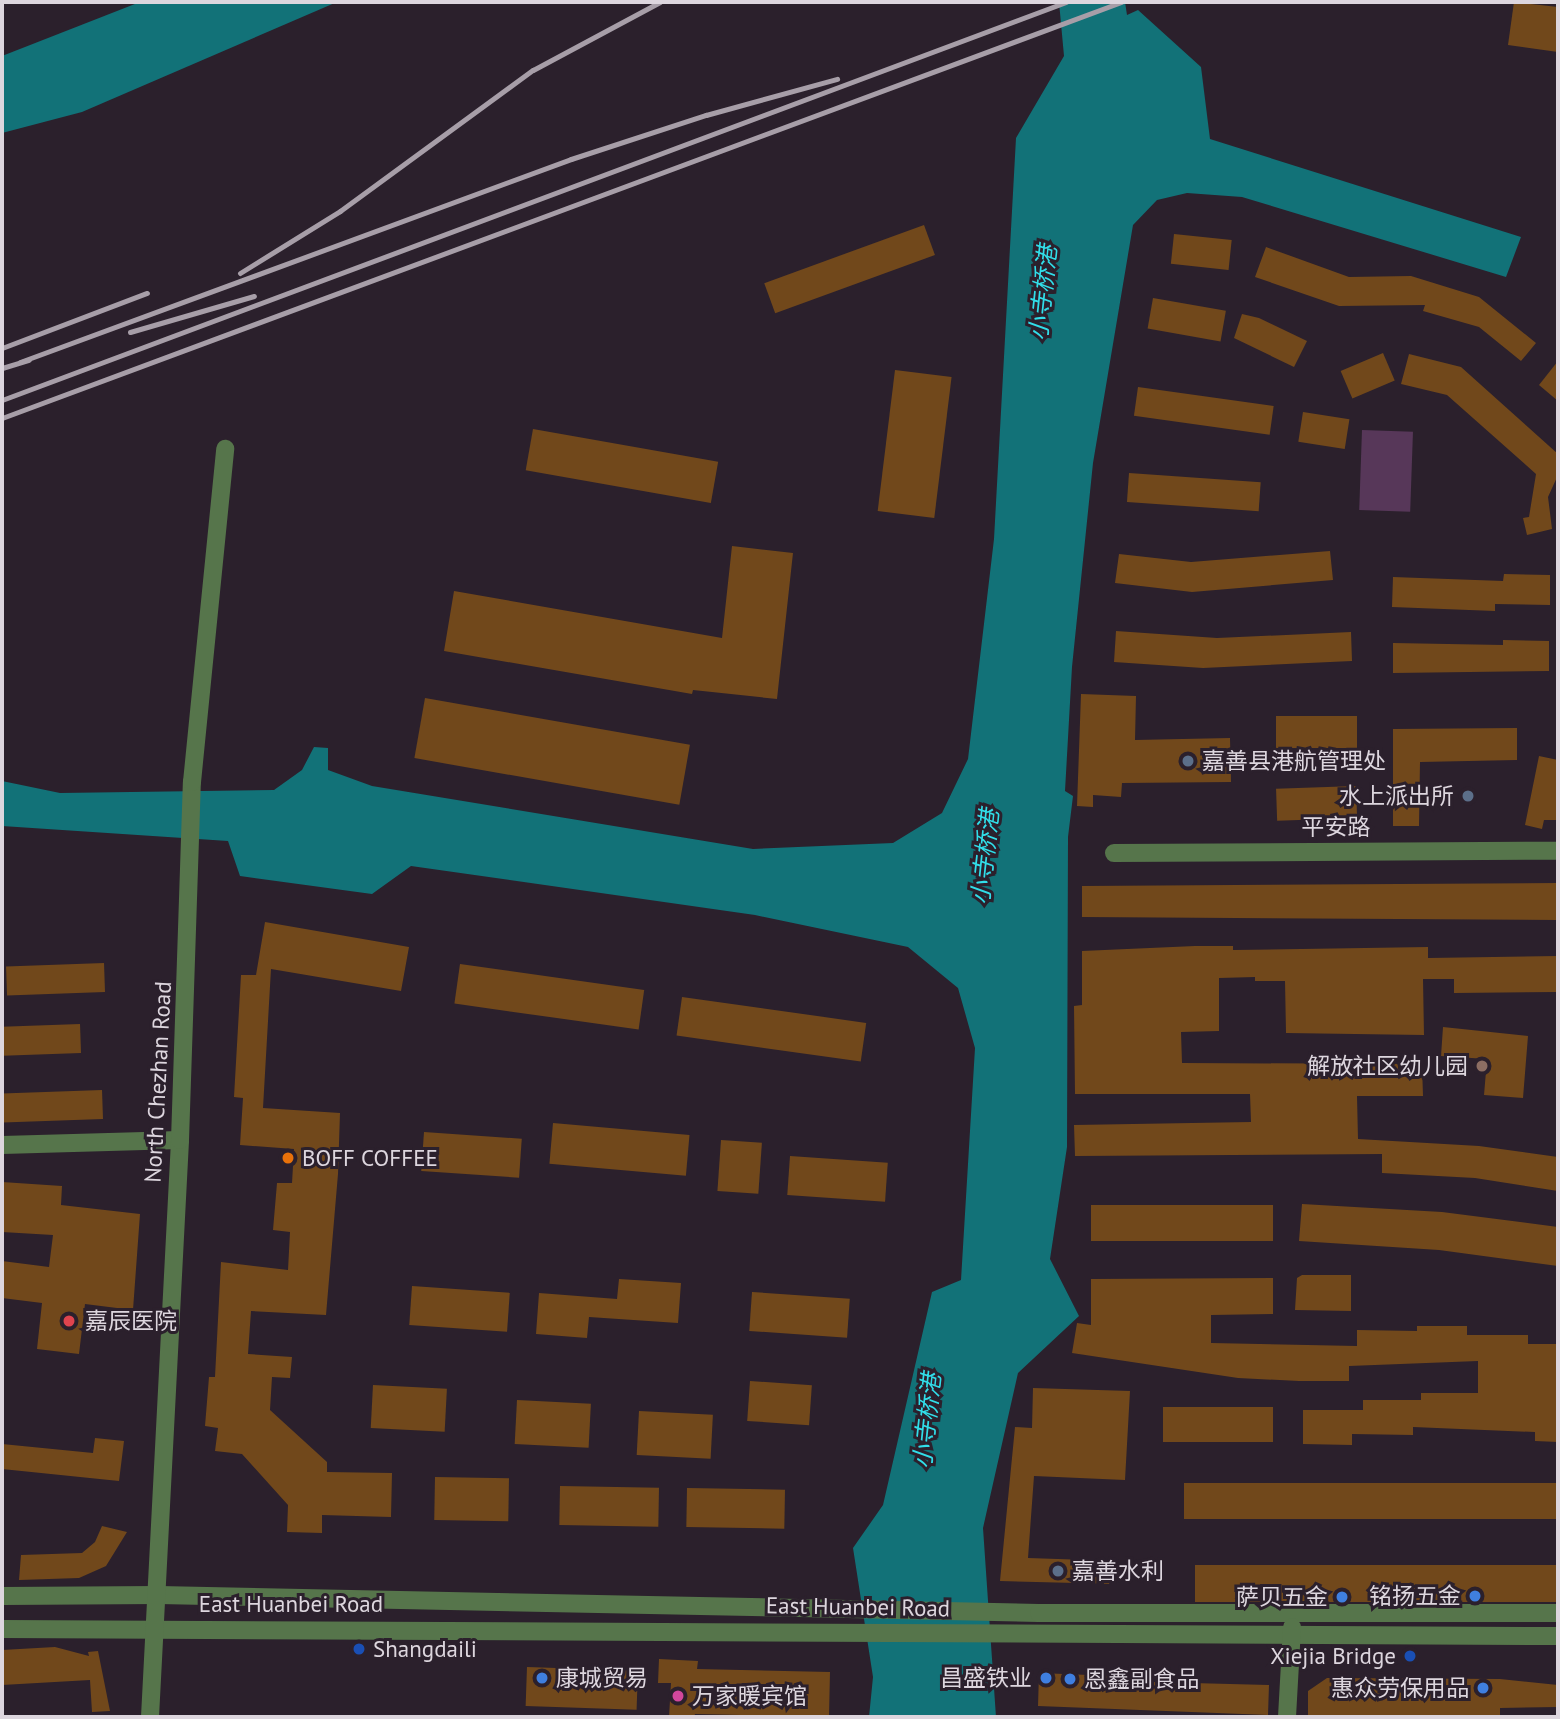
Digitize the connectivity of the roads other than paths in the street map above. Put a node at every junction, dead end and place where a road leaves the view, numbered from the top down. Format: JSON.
{"nodes":[{"id":1,"x":225,"y":450,"type":"dead end"},
{"id":2,"x":1558,"y":851,"type":"edge"},
{"id":3,"x":1114,"y":853,"type":"dead end"},
{"id":4,"x":180,"y":1140,"type":"junction"},
{"id":5,"x":2,"y":1145,"type":"edge"},
{"id":6,"x":159,"y":1595,"type":"junction"},
{"id":7,"x":2,"y":1596,"type":"edge"},
{"id":8,"x":1293,"y":1613,"type":"junction"},
{"id":9,"x":1558,"y":1613,"type":"edge"},
{"id":10,"x":2,"y":1629,"type":"edge"},
{"id":11,"x":158,"y":1629,"type":"junction"},
{"id":12,"x":1292,"y":1636,"type":"junction"},
{"id":13,"x":1558,"y":1636,"type":"edge"},
{"id":14,"x":150,"y":1717,"type":"edge"},
{"id":15,"x":1287,"y":1717,"type":"edge"}],
"edges":[{"from":1,"to":4,"type":"street","name":"North Chezhan Road"},
{"from":2,"to":3,"type":"street","name":"平安路"},
{"from":4,"to":5,"type":"street"},
{"from":4,"to":6,"type":"street","name":"North Chezhan Road"},
{"from":6,"to":7,"type":"street","name":"East Huanbei Road"},
{"from":6,"to":8,"type":"street","name":"East Huanbei Road"},
{"from":6,"to":11,"type":"street","name":"North Chezhan Road"},
{"from":8,"to":9,"type":"street","name":"East Huanbei Road"},
{"from":8,"to":12,"type":"street"},
{"from":10,"to":11,"type":"street","name":"East Huanbei Road"},
{"from":11,"to":12,"type":"street","name":"East Huanbei Road"},
{"from":11,"to":14,"type":"street","name":"North Chezhan Road"},
{"from":12,"to":13,"type":"street","name":"East Huanbei Road"},
{"from":12,"to":15,"type":"street"}]}
